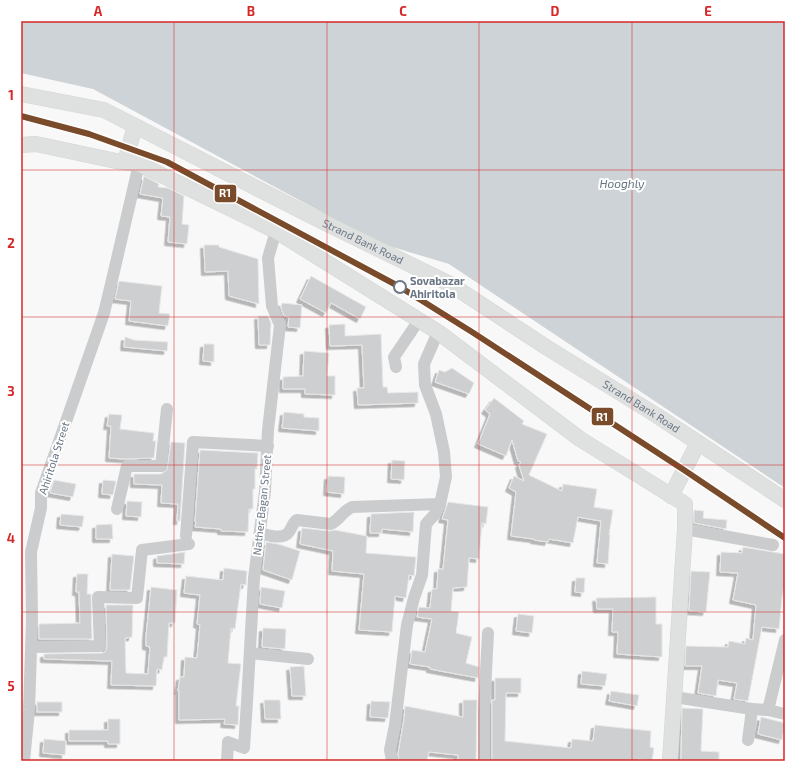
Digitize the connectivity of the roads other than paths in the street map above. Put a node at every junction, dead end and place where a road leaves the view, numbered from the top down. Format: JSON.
{"nodes":[{"id":1,"x":21,"y":94,"type":"edge"},
{"id":2,"x":135,"y":126,"type":"junction"},
{"id":3,"x":21,"y":146,"type":"edge"},
{"id":4,"x":132,"y":163,"type":"junction"},
{"id":5,"x":276,"y":231,"type":"junction"},
{"id":6,"x":419,"y":320,"type":"junction"},
{"id":7,"x":438,"y":332,"type":"junction"},
{"id":8,"x":396,"y":367,"type":"dead end"},
{"id":9,"x":167,"y":409,"type":"dead end"},
{"id":10,"x":698,"y":443,"type":"junction"},
{"id":11,"x":268,"y":446,"type":"junction"},
{"id":12,"x":671,"y":496,"type":"junction"},
{"id":13,"x":785,"y":500,"type":"edge"},
{"id":14,"x":440,"y":504,"type":"junction"},
{"id":15,"x":117,"y":509,"type":"dead end"},
{"id":16,"x":685,"y":529,"type":"junction"},
{"id":17,"x":260,"y":534,"type":"junction"},
{"id":18,"x":772,"y":545,"type":"dead end"},
{"id":19,"x":488,"y":633,"type":"dead end"},
{"id":20,"x":785,"y":640,"type":"edge"},
{"id":21,"x":27,"y":652,"type":"edge"},
{"id":22,"x":250,"y":653,"type":"junction"},
{"id":23,"x":308,"y":659,"type":"dead end"},
{"id":24,"x":674,"y":697,"type":"junction"},
{"id":25,"x":752,"y":709,"type":"junction"},
{"id":26,"x":768,"y":710,"type":"junction"},
{"id":27,"x":785,"y":714,"type":"edge"},
{"id":28,"x":748,"y":740,"type":"dead end"},
{"id":29,"x":24,"y":761,"type":"edge"},
{"id":30,"x":227,"y":761,"type":"edge"},
{"id":31,"x":392,"y":761,"type":"edge"},
{"id":32,"x":484,"y":761,"type":"edge"},
{"id":33,"x":670,"y":761,"type":"edge"}],
"edges":[{"from":1,"to":2,"type":"main road","name":"Strand Bank Road"},
{"from":2,"to":4,"type":"main road"},
{"from":2,"to":10,"type":"main road","name":"Strand Bank Road"},
{"from":3,"to":4,"type":"main road"},
{"from":4,"to":5,"type":"main road"},
{"from":4,"to":21,"type":"street","name":"Ahiritola Street"},
{"from":5,"to":6,"type":"main road"},
{"from":5,"to":11,"type":"street","name":"Nather Bagan Street"},
{"from":6,"to":7,"type":"main road"},
{"from":6,"to":8,"type":"street"},
{"from":7,"to":12,"type":"main road"},
{"from":7,"to":14,"type":"street"},
{"from":9,"to":15,"type":"street"},
{"from":10,"to":12,"type":"main road"},
{"from":10,"to":13,"type":"main road","name":"Strand Bank Road"},
{"from":11,"to":17,"type":"street","name":"Nather Bagan Street"},
{"from":11,"to":21,"type":"street"},
{"from":12,"to":16,"type":"main road"},
{"from":14,"to":17,"type":"street"},
{"from":14,"to":31,"type":"street"},
{"from":16,"to":18,"type":"street"},
{"from":16,"to":24,"type":"main road"},
{"from":17,"to":22,"type":"street","name":"Nather Bagan Street"},
{"from":19,"to":32,"type":"street"},
{"from":20,"to":26,"type":"street"},
{"from":21,"to":29,"type":"street","name":"Ahiritola Street"},
{"from":22,"to":23,"type":"street"},
{"from":22,"to":30,"type":"street","name":"Nather Bagan Street"},
{"from":24,"to":25,"type":"street"},
{"from":24,"to":33,"type":"main road"},
{"from":25,"to":26,"type":"street"},
{"from":25,"to":28,"type":"street"},
{"from":26,"to":27,"type":"street"}]}
